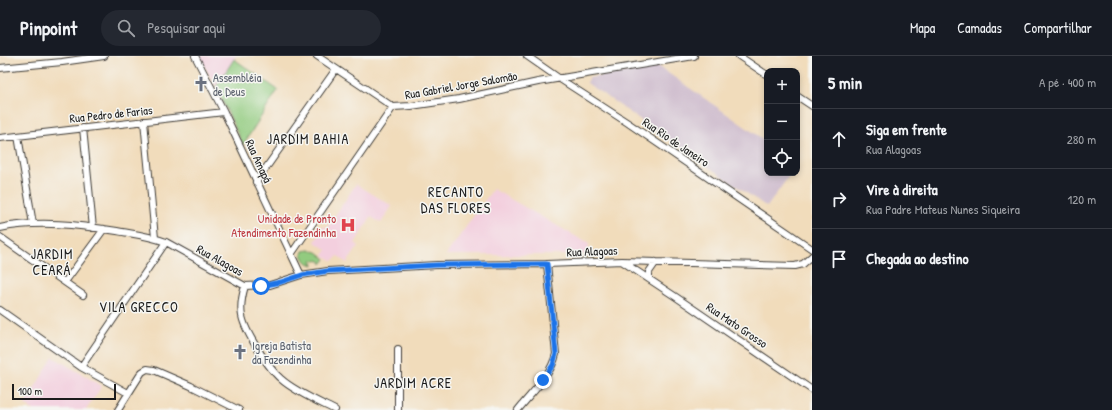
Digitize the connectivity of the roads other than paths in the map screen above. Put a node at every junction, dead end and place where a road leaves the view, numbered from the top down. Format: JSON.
{"nodes":[{"id":1,"x":104,"y":56,"type":"edge"},
{"id":2,"x":195,"y":56,"type":"edge"},
{"id":3,"x":318,"y":56,"type":"edge"},
{"id":4,"x":527,"y":56,"type":"edge"},
{"id":5,"x":694,"y":56,"type":"edge"},
{"id":6,"x":739,"y":56,"type":"edge"},
{"id":7,"x":0,"y":68,"type":"edge"},
{"id":8,"x":336,"y":69,"type":"junction"},
{"id":9,"x":764,"y":73,"type":"edge"},
{"id":10,"x":560,"y":79,"type":"junction"},
{"id":11,"x":800,"y":98,"type":"edge"},
{"id":12,"x":812,"y":106,"type":"edge"},
{"id":13,"x":393,"y":107,"type":"junction"},
{"id":14,"x":224,"y":112,"type":"junction"},
{"id":15,"x":144,"y":121,"type":"junction"},
{"id":16,"x":83,"y":128,"type":"junction"},
{"id":17,"x":18,"y":136,"type":"junction"},
{"id":18,"x":0,"y":138,"type":"edge"},
{"id":19,"x":256,"y":182,"type":"junction"},
{"id":20,"x":33,"y":224,"type":"junction"},
{"id":21,"x":0,"y":228,"type":"edge"},
{"id":22,"x":93,"y":228,"type":"junction"},
{"id":23,"x":104,"y":229,"type":"junction"},
{"id":24,"x":0,"y":237,"type":"edge"},
{"id":25,"x":156,"y":238,"type":"junction"},
{"id":26,"x":166,"y":242,"type":"junction"},
{"id":27,"x":812,"y":249,"type":"edge"},
{"id":28,"x":292,"y":253,"type":"junction"},
{"id":29,"x":812,"y":256,"type":"edge"},
{"id":30,"x":622,"y":261,"type":"junction"},
{"id":31,"x":656,"y":262,"type":"junction"},
{"id":32,"x":547,"y":264,"type":"junction"},
{"id":33,"x":302,"y":275,"type":"junction"},
{"id":34,"x":649,"y":280,"type":"junction"},
{"id":35,"x":65,"y":282,"type":"junction"},
{"id":36,"x":245,"y":286,"type":"junction"},
{"id":37,"x":83,"y":295,"type":"dead end"},
{"id":38,"x":0,"y":310,"type":"edge"},
{"id":39,"x":398,"y":349,"type":"dead end"},
{"id":40,"x":80,"y":368,"type":"junction"},
{"id":41,"x":812,"y":390,"type":"edge"},
{"id":42,"x":128,"y":393,"type":"junction"},
{"id":43,"x":118,"y":410,"type":"edge"},
{"id":44,"x":239,"y":410,"type":"edge"},
{"id":45,"x":334,"y":410,"type":"edge"},
{"id":46,"x":398,"y":410,"type":"edge"},
{"id":47,"x":518,"y":410,"type":"edge"}],
"edges":[{"from":1,"to":7,"type":"street"},
{"from":2,"to":14,"type":"street","name":"Rua Amapá"},
{"from":3,"to":8,"type":"street","name":"Rua Gabriel Jorge Salomão"},
{"from":4,"to":10,"type":"street","name":"Rua Rio de Janeiro"},
{"from":5,"to":10,"type":"street","name":"Rua Gabriel Jorge Salomão"},
{"from":6,"to":9,"type":"street"},
{"from":8,"to":13,"type":"street","name":"Rua Gabriel Jorge Salomão"},
{"from":8,"to":19,"type":"street"},
{"from":10,"to":13,"type":"street","name":"Rua Gabriel Jorge Salomão"},
{"from":10,"to":27,"type":"street","name":"Rua Rio de Janeiro"},
{"from":11,"to":12,"type":"street"},
{"from":13,"to":28,"type":"street"},
{"from":14,"to":15,"type":"street","name":"Rua Pedro de Farias"},
{"from":14,"to":19,"type":"street","name":"Rua Amapá"},
{"from":15,"to":16,"type":"street","name":"Rua Pedro de Farias"},
{"from":15,"to":25,"type":"street"},
{"from":16,"to":17,"type":"street","name":"Rua Pedro de Farias"},
{"from":16,"to":22,"type":"street"},
{"from":17,"to":18,"type":"street","name":"Rua Pedro de Farias"},
{"from":17,"to":20,"type":"street"},
{"from":19,"to":28,"type":"street","name":"Rua Amapá"},
{"from":20,"to":21,"type":"street","name":"Rua Alagoas"},
{"from":20,"to":22,"type":"street","name":"Rua Alagoas"},
{"from":22,"to":23,"type":"street","name":"Rua Alagoas"},
{"from":23,"to":25,"type":"street","name":"Rua Alagoas"},
{"from":23,"to":35,"type":"street"},
{"from":24,"to":35,"type":"street"},
{"from":25,"to":26,"type":"street","name":"Rua Alagoas"},
{"from":26,"to":36,"type":"street","name":"Rua Alagoas"},
{"from":26,"to":40,"type":"street"},
{"from":28,"to":33,"type":"street","name":"Rua Amapá"},
{"from":29,"to":31,"type":"street","name":"Rua Alagoas"},
{"from":30,"to":31,"type":"street","name":"Rua Alagoas"},
{"from":30,"to":32,"type":"street","name":"Rua Alagoas"},
{"from":30,"to":34,"type":"street","name":"Rua Mato Grosso"},
{"from":31,"to":34,"type":"street"},
{"from":32,"to":33,"type":"street","name":"Rua Alagoas"},
{"from":32,"to":47,"type":"street"},
{"from":33,"to":36,"type":"street","name":"Rua Alagoas"},
{"from":34,"to":41,"type":"street","name":"Rua Mato Grosso"},
{"from":35,"to":37,"type":"street"},
{"from":36,"to":45,"type":"street"},
{"from":38,"to":40,"type":"street"},
{"from":39,"to":46,"type":"street"},
{"from":40,"to":42,"type":"street"},
{"from":42,"to":43,"type":"street"},
{"from":42,"to":44,"type":"street"}]}
